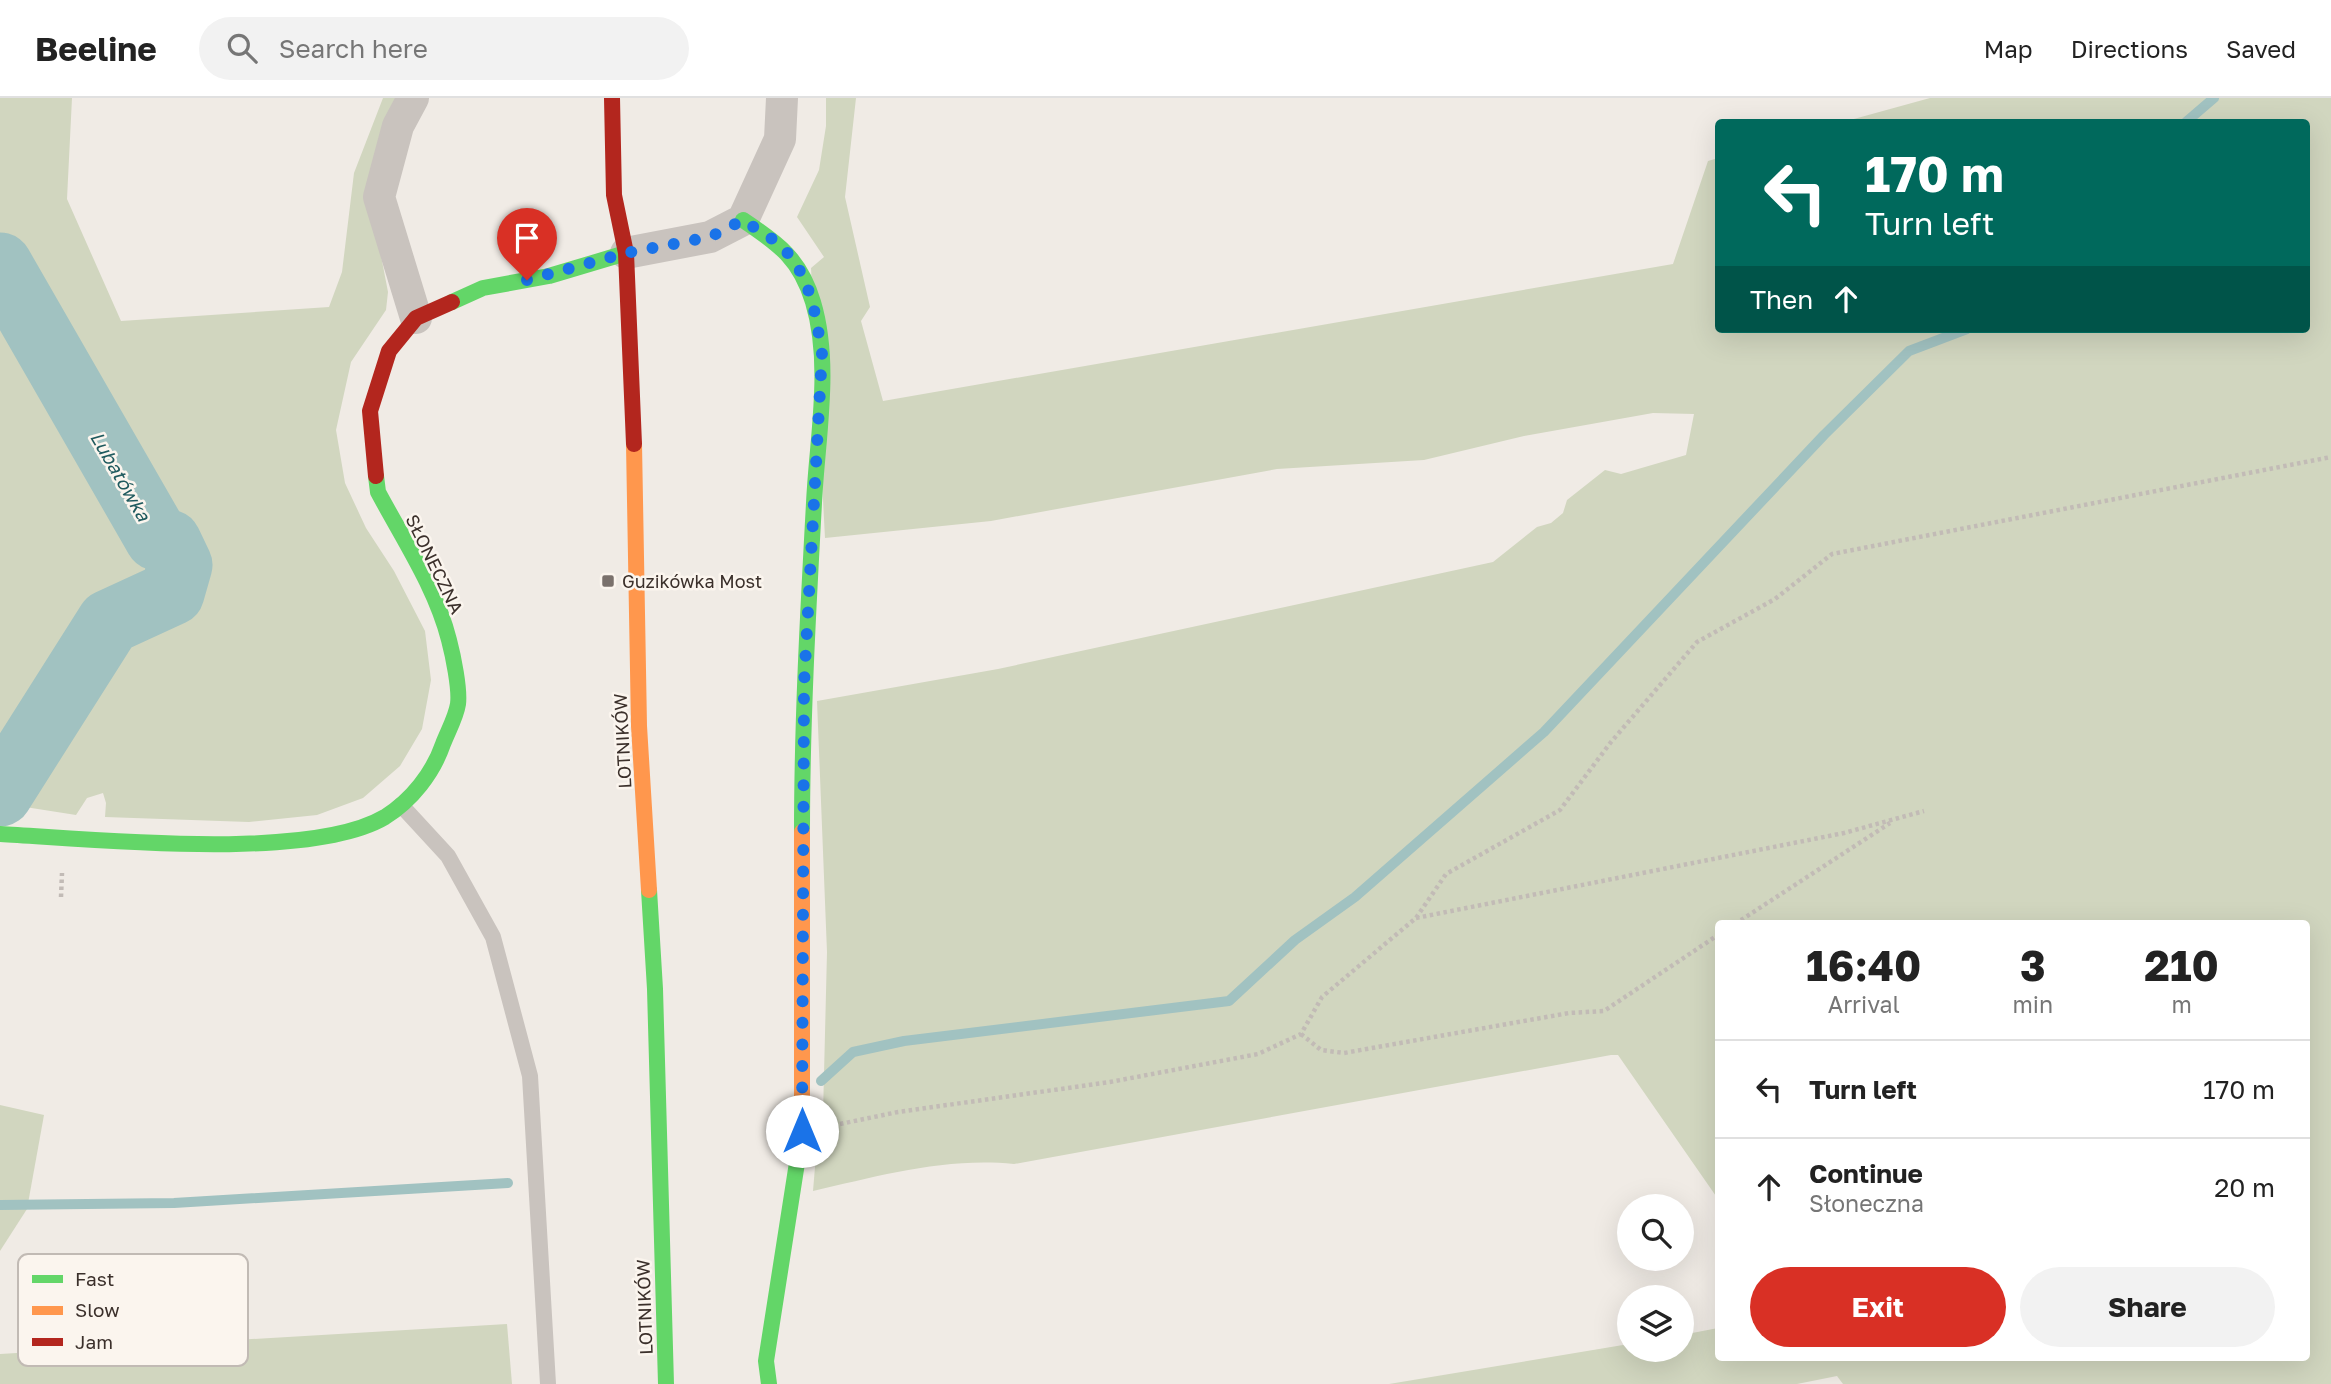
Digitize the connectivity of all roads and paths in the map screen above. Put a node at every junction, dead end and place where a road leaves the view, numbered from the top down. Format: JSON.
{"nodes":[{"id":1,"x":413,"y":98,"type":"edge"},
{"id":2,"x":612,"y":98,"type":"edge"},
{"id":3,"x":782,"y":98,"type":"edge"},
{"id":4,"x":743,"y":220,"type":"junction"},
{"id":5,"x":626,"y":253,"type":"junction"},
{"id":6,"x":416,"y":318,"type":"junction"},
{"id":7,"x":2331,"y":457,"type":"edge"},
{"id":8,"x":401,"y":805,"type":"junction"},
{"id":9,"x":1924,"y":811,"type":"dead end"},
{"id":10,"x":1893,"y":820,"type":"junction"},
{"id":11,"x":0,"y":834,"type":"edge"},
{"id":12,"x":63,"y":862,"type":"dead end"},
{"id":13,"x":61,"y":897,"type":"dead end"},
{"id":14,"x":1416,"y":918,"type":"junction"},
{"id":15,"x":1741,"y":920,"type":"edge"},
{"id":16,"x":1715,"y":937,"type":"edge"},
{"id":17,"x":1301,"y":1034,"type":"junction"},
{"id":18,"x":802,"y":1131,"type":"junction"},
{"id":19,"x":548,"y":1384,"type":"edge"},
{"id":20,"x":666,"y":1384,"type":"edge"},
{"id":21,"x":769,"y":1384,"type":"edge"}],
"edges":[{"from":1,"to":6,"type":"street"},
{"from":2,"to":5,"type":"street","name":"LOTNIKÓW"},
{"from":3,"to":4,"type":"street"},
{"from":4,"to":5,"type":"street"},
{"from":4,"to":18,"type":"street"},
{"from":5,"to":6,"type":"street","name":"SŁONECZNA"},
{"from":5,"to":20,"type":"street","name":"LOTNIKÓW"},
{"from":6,"to":8,"type":"street","name":"SŁONECZNA"},
{"from":7,"to":14,"type":"path"},
{"from":8,"to":11,"type":"street","name":"SŁONECZNA"},
{"from":8,"to":19,"type":"lane"},
{"from":9,"to":10,"type":"path"},
{"from":10,"to":14,"type":"path"},
{"from":10,"to":15,"type":"path"},
{"from":12,"to":13,"type":"path"},
{"from":14,"to":17,"type":"path"},
{"from":16,"to":17,"type":"path"},
{"from":17,"to":18,"type":"path"},
{"from":18,"to":21,"type":"street"}]}
